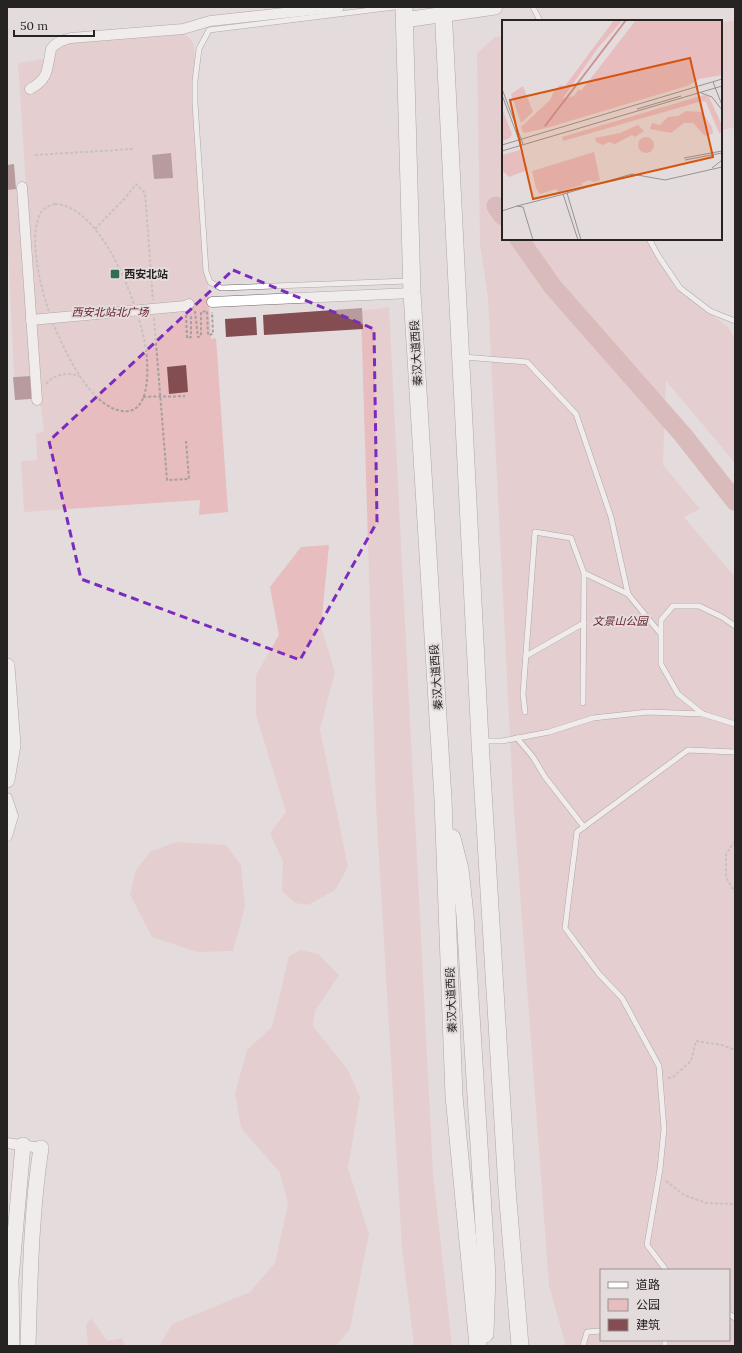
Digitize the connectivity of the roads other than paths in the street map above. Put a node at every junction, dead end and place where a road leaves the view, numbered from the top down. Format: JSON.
{"nodes":[{"id":1,"x":339,"y":7,"type":"edge"},
{"id":2,"x":495,"y":7,"type":"edge"},
{"id":3,"x":533,"y":7,"type":"edge"},
{"id":4,"x":443,"y":10,"type":"edge"},
{"id":5,"x":401,"y":11,"type":"edge"},
{"id":6,"x":540,"y":20,"type":"edge"},
{"id":7,"x":30,"y":89,"type":"dead end"},
{"id":8,"x":22,"y":187,"type":"dead end"},
{"id":9,"x":650,"y":240,"type":"edge"},
{"id":10,"x":412,"y":287,"type":"junction"},
{"id":11,"x":212,"y":302,"type":"road end"},
{"id":12,"x":187,"y":305,"type":"road end"},
{"id":13,"x":31,"y":320,"type":"junction"},
{"id":14,"x":735,"y":321,"type":"edge"},
{"id":15,"x":460,"y":357,"type":"junction"},
{"id":16,"x":37,"y":400,"type":"dead end"},
{"id":17,"x":584,"y":573,"type":"junction"},
{"id":18,"x":628,"y":594,"type":"junction"},
{"id":19,"x":584,"y":623,"type":"junction"},
{"id":20,"x":735,"y":626,"type":"edge"},
{"id":21,"x":660,"y":633,"type":"junction"},
{"id":22,"x":526,"y":656,"type":"junction"},
{"id":23,"x":7,"y":672,"type":"edge"},
{"id":24,"x":584,"y":703,"type":"dead end"},
{"id":25,"x":525,"y":712,"type":"dead end"},
{"id":26,"x":703,"y":714,"type":"junction"},
{"id":27,"x":735,"y":724,"type":"edge"},
{"id":28,"x":517,"y":738,"type":"junction"},
{"id":29,"x":480,"y":741,"type":"junction"},
{"id":30,"x":735,"y":752,"type":"edge"},
{"id":31,"x":7,"y":780,"type":"edge"},
{"id":32,"x":7,"y":798,"type":"edge"},
{"id":33,"x":443,"y":800,"type":"junction"},
{"id":34,"x":584,"y":827,"type":"junction"},
{"id":35,"x":7,"y":836,"type":"edge"},
{"id":36,"x":7,"y":1143,"type":"edge"},
{"id":37,"x":23,"y":1145,"type":"junction"},
{"id":38,"x":41,"y":1148,"type":"joint"},
{"id":39,"x":665,"y":1269,"type":"edge"},
{"id":40,"x":600,"y":1331,"type":"edge"},
{"id":41,"x":12,"y":1346,"type":"edge"},
{"id":42,"x":28,"y":1346,"type":"edge"},
{"id":43,"x":478,"y":1346,"type":"edge"},
{"id":44,"x":484,"y":1346,"type":"edge"},
{"id":45,"x":520,"y":1346,"type":"edge"},
{"id":46,"x":583,"y":1346,"type":"edge"}],
"edges":[{"from":1,"to":7,"type":"street"},
{"from":2,"to":4,"type":"street"},
{"from":3,"to":6,"type":"lane"},
{"from":4,"to":5,"type":"street"},
{"from":4,"to":15,"type":"main road"},
{"from":5,"to":10,"type":"main road","name":"秦汉大道西段"},
{"from":5,"to":10,"type":"lane"},
{"from":8,"to":13,"type":"street"},
{"from":9,"to":14,"type":"lane"},
{"from":10,"to":11,"type":"street"},
{"from":10,"to":33,"type":"main road","name":"秦汉大道西段"},
{"from":12,"to":13,"type":"street"},
{"from":13,"to":16,"type":"street"},
{"from":15,"to":18,"type":"lane"},
{"from":15,"to":29,"type":"main road"},
{"from":17,"to":18,"type":"lane"},
{"from":17,"to":19,"type":"lane"},
{"from":17,"to":22,"type":"lane"},
{"from":18,"to":21,"type":"lane"},
{"from":19,"to":22,"type":"lane"},
{"from":19,"to":24,"type":"lane"},
{"from":20,"to":21,"type":"lane"},
{"from":21,"to":26,"type":"lane"},
{"from":22,"to":25,"type":"lane"},
{"from":23,"to":31,"type":"street"},
{"from":26,"to":27,"type":"lane"},
{"from":26,"to":28,"type":"lane"},
{"from":28,"to":29,"type":"lane"},
{"from":28,"to":34,"type":"lane"},
{"from":29,"to":45,"type":"main road"},
{"from":30,"to":34,"type":"lane"},
{"from":32,"to":35,"type":"street"},
{"from":33,"to":43,"type":"main road","name":"秦汉大道西段"},
{"from":33,"to":44,"type":"main road"},
{"from":34,"to":39,"type":"lane"},
{"from":36,"to":37,"type":"street"},
{"from":37,"to":38,"type":"street"},
{"from":37,"to":41,"type":"street"},
{"from":38,"to":42,"type":"street"},
{"from":40,"to":46,"type":"lane"}]}
